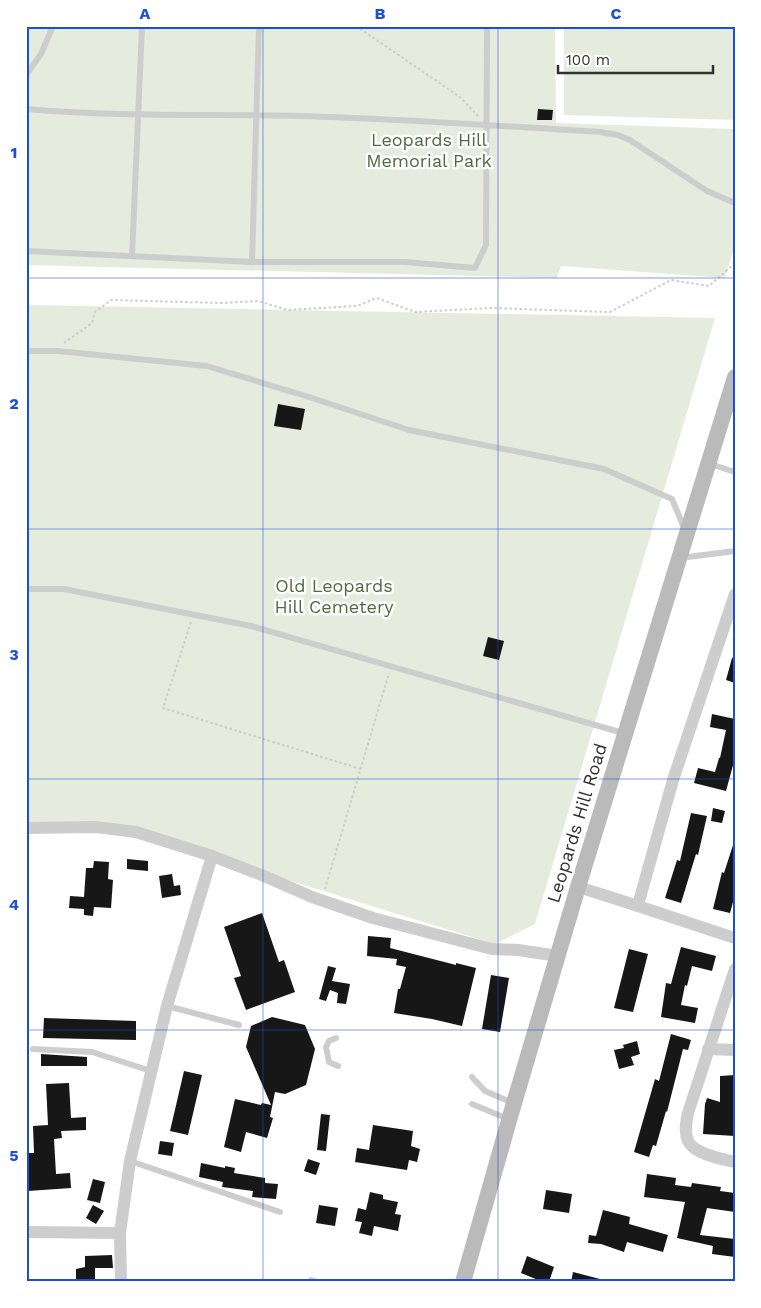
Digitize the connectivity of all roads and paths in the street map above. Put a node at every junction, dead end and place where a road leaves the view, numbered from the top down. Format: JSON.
{"nodes":[{"id":1,"x":54,"y":26,"type":"edge"},
{"id":2,"x":142,"y":26,"type":"edge"},
{"id":3,"x":259,"y":26,"type":"edge"},
{"id":4,"x":356,"y":26,"type":"edge"},
{"id":5,"x":486,"y":26,"type":"edge"},
{"id":6,"x":26,"y":76,"type":"edge"},
{"id":7,"x":26,"y":109,"type":"edge"},
{"id":8,"x":138,"y":114,"type":"junction"},
{"id":9,"x":255,"y":116,"type":"junction"},
{"id":10,"x":487,"y":125,"type":"junction"},
{"id":11,"x":735,"y":203,"type":"edge"},
{"id":12,"x":26,"y":251,"type":"edge"},
{"id":13,"x":132,"y":256,"type":"junction"},
{"id":14,"x":252,"y":262,"type":"junction"},
{"id":15,"x":735,"y":262,"type":"edge"},
{"id":16,"x":26,"y":351,"type":"edge"},
{"id":17,"x":58,"y":351,"type":"junction"},
{"id":18,"x":735,"y":378,"type":"edge"},
{"id":19,"x":708,"y":463,"type":"junction"},
{"id":20,"x":735,"y":472,"type":"edge"},
{"id":21,"x":686,"y":533,"type":"junction"},
{"id":22,"x":735,"y":551,"type":"edge"},
{"id":23,"x":679,"y":558,"type":"junction"},
{"id":24,"x":26,"y":589,"type":"edge"},
{"id":25,"x":735,"y":594,"type":"edge"},
{"id":26,"x":194,"y":614,"type":"junction"},
{"id":27,"x":391,"y":666,"type":"junction"},
{"id":28,"x":625,"y":733,"type":"junction"},
{"id":29,"x":361,"y":769,"type":"junction"},
{"id":30,"x":26,"y":828,"type":"edge"},
{"id":31,"x":212,"y":856,"type":"junction"},
{"id":32,"x":578,"y":887,"type":"junction"},
{"id":33,"x":322,"y":901,"type":"junction"},
{"id":34,"x":638,"y":905,"type":"junction"},
{"id":35,"x":735,"y":938,"type":"edge"},
{"id":36,"x":558,"y":956,"type":"junction"},
{"id":37,"x":735,"y":969,"type":"edge"},
{"id":38,"x":167,"y":1006,"type":"junction"},
{"id":39,"x":239,"y":1025,"type":"dead end"},
{"id":40,"x":336,"y":1038,"type":"dead end"},
{"id":41,"x":32,"y":1049,"type":"dead end"},
{"id":42,"x":708,"y":1049,"type":"junction"},
{"id":43,"x":735,"y":1050,"type":"edge"},
{"id":44,"x":338,"y":1066,"type":"dead end"},
{"id":45,"x":150,"y":1071,"type":"junction"},
{"id":46,"x":472,"y":1078,"type":"dead end"},
{"id":47,"x":514,"y":1103,"type":"junction"},
{"id":48,"x":472,"y":1104,"type":"dead end"},
{"id":49,"x":509,"y":1119,"type":"junction"},
{"id":50,"x":130,"y":1161,"type":"junction"},
{"id":51,"x":735,"y":1162,"type":"edge"},
{"id":52,"x":280,"y":1212,"type":"dead end"},
{"id":53,"x":26,"y":1232,"type":"edge"},
{"id":54,"x":120,"y":1233,"type":"junction"},
{"id":55,"x":121,"y":1282,"type":"edge"},
{"id":56,"x":463,"y":1282,"type":"edge"}],
"edges":[{"from":1,"to":6,"type":"lane"},
{"from":2,"to":8,"type":"lane"},
{"from":3,"to":9,"type":"lane"},
{"from":4,"to":10,"type":"path"},
{"from":5,"to":10,"type":"lane"},
{"from":7,"to":8,"type":"lane"},
{"from":8,"to":9,"type":"lane"},
{"from":8,"to":13,"type":"lane"},
{"from":9,"to":10,"type":"lane"},
{"from":9,"to":14,"type":"lane"},
{"from":10,"to":11,"type":"lane"},
{"from":10,"to":14,"type":"lane"},
{"from":12,"to":13,"type":"lane"},
{"from":13,"to":14,"type":"lane"},
{"from":15,"to":17,"type":"path"},
{"from":16,"to":17,"type":"lane"},
{"from":17,"to":21,"type":"lane"},
{"from":18,"to":19,"type":"main road","name":"Leopards Hill Road"},
{"from":19,"to":20,"type":"lane"},
{"from":19,"to":21,"type":"main road","name":"Leopards Hill Road"},
{"from":21,"to":23,"type":"main road","name":"Leopards Hill Road"},
{"from":22,"to":23,"type":"lane"},
{"from":23,"to":28,"type":"main road","name":"Leopards Hill Road"},
{"from":24,"to":26,"type":"lane"},
{"from":25,"to":34,"type":"street"},
{"from":26,"to":27,"type":"lane"},
{"from":26,"to":29,"type":"path"},
{"from":27,"to":28,"type":"lane"},
{"from":27,"to":29,"type":"path"},
{"from":28,"to":32,"type":"main road","name":"Leopards Hill Road"},
{"from":29,"to":33,"type":"path"},
{"from":30,"to":31,"type":"street"},
{"from":31,"to":33,"type":"street"},
{"from":31,"to":38,"type":"street"},
{"from":32,"to":34,"type":"street"},
{"from":32,"to":36,"type":"main road","name":"Leopards Hill Road"},
{"from":33,"to":36,"type":"street"},
{"from":34,"to":35,"type":"street"},
{"from":36,"to":47,"type":"main road","name":"Leopards Hill Road"},
{"from":37,"to":42,"type":"street"},
{"from":38,"to":39,"type":"lane"},
{"from":38,"to":45,"type":"street"},
{"from":40,"to":44,"type":"lane"},
{"from":41,"to":45,"type":"lane"},
{"from":42,"to":43,"type":"street"},
{"from":42,"to":51,"type":"street"},
{"from":45,"to":50,"type":"street"},
{"from":46,"to":47,"type":"lane"},
{"from":47,"to":49,"type":"main road","name":"Leopards Hill Road"},
{"from":48,"to":49,"type":"lane"},
{"from":49,"to":56,"type":"main road","name":"Leopards Hill Road"},
{"from":50,"to":52,"type":"lane"},
{"from":50,"to":54,"type":"street"},
{"from":53,"to":54,"type":"street"},
{"from":54,"to":55,"type":"street"}]}
